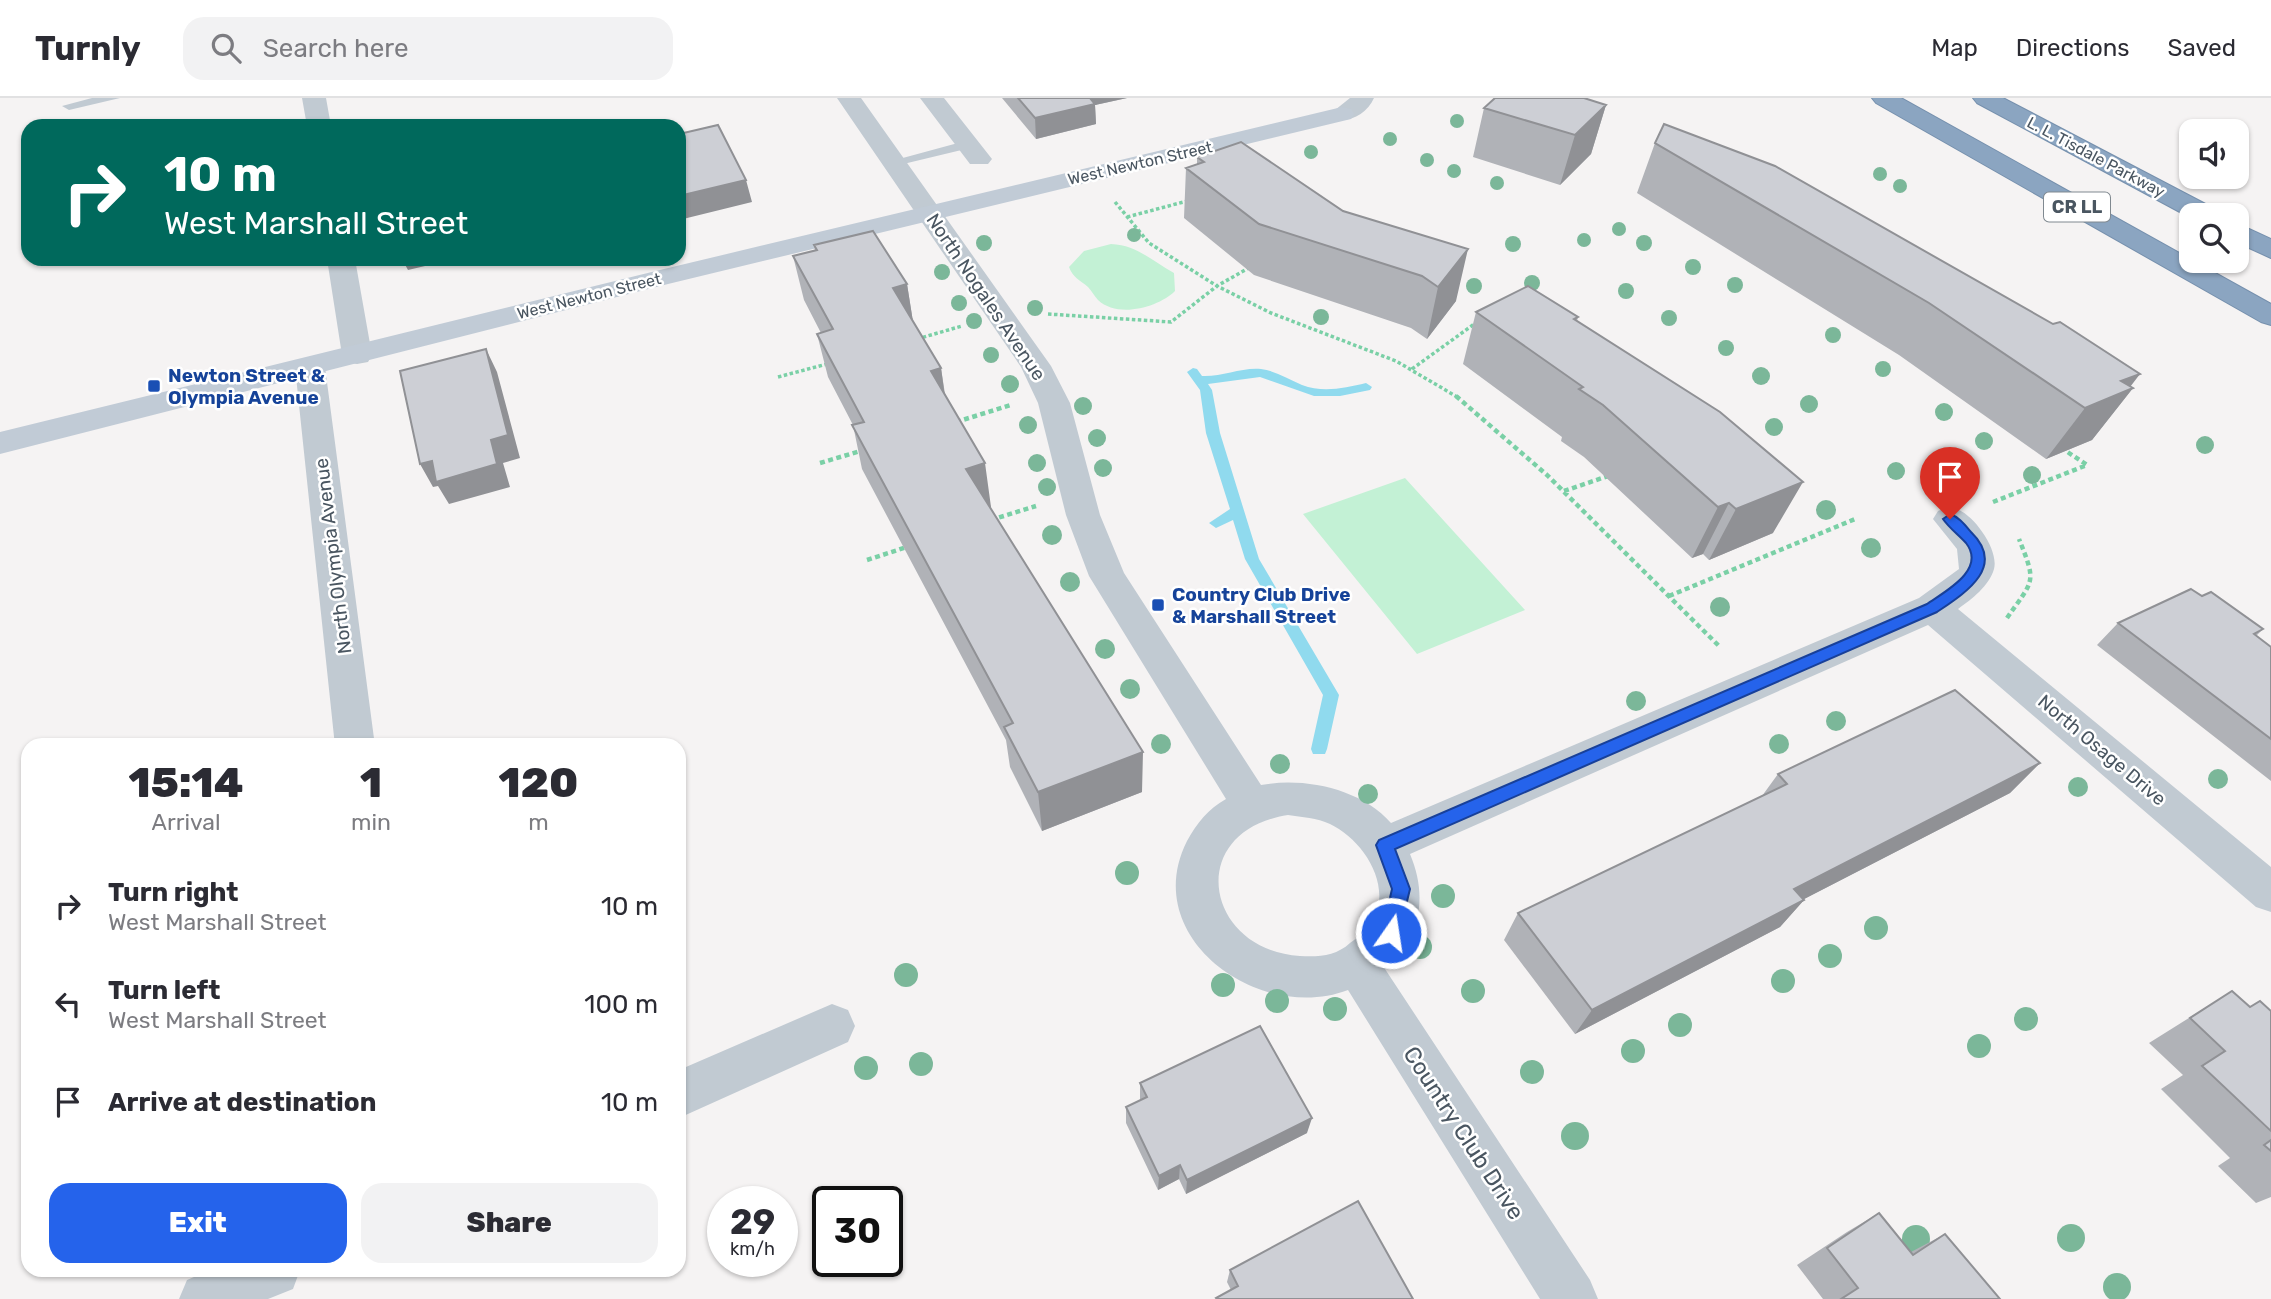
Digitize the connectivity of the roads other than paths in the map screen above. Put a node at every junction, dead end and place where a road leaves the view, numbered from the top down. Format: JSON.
{"nodes":[{"id":1,"x":114,"y":98,"type":"edge"},
{"id":2,"x":314,"y":98,"type":"edge"},
{"id":3,"x":932,"y":98,"type":"edge"},
{"id":4,"x":1362,"y":98,"type":"edge"},
{"id":5,"x":1884,"y":98,"type":"edge"},
{"id":6,"x":1985,"y":98,"type":"edge"},
{"id":7,"x":852,"y":99,"type":"edge"},
{"id":8,"x":69,"y":106,"type":"dead end"},
{"id":9,"x":318,"y":119,"type":"edge"},
{"id":10,"x":974,"y":152,"type":"joint"},
{"id":11,"x":895,"y":163,"type":"junction"},
{"id":12,"x":2183,"y":203,"type":"edge"},
{"id":13,"x":930,"y":212,"type":"junction"},
{"id":14,"x":2249,"y":238,"type":"edge"},
{"id":15,"x":2271,"y":250,"type":"edge"},
{"id":16,"x":342,"y":266,"type":"edge"},
{"id":17,"x":2271,"y":316,"type":"edge"},
{"id":18,"x":357,"y":355,"type":"junction"},
{"id":19,"x":310,"y":367,"type":"junction"},
{"id":20,"x":0,"y":443,"type":"edge"},
{"id":21,"x":1950,"y":519,"type":"dead end"},
{"id":22,"x":1932,"y":608,"type":"junction"},
{"id":23,"x":354,"y":738,"type":"edge"},
{"id":24,"x":1252,"y":805,"type":"junction"},
{"id":25,"x":1385,"y":845,"type":"junction"},
{"id":26,"x":2271,"y":893,"type":"edge"},
{"id":27,"x":1358,"y":966,"type":"junction"},
{"id":28,"x":832,"y":1026,"type":"dead end"},
{"id":29,"x":686,"y":1091,"type":"edge"},
{"id":30,"x":258,"y":1277,"type":"edge"},
{"id":31,"x":206,"y":1299,"type":"edge"},
{"id":32,"x":1571,"y":1299,"type":"edge"}],
"edges":[{"from":1,"to":8,"type":"lane"},
{"from":2,"to":9,"type":"street"},
{"from":3,"to":10,"type":"street"},
{"from":4,"to":13,"type":"street","name":"West Newton Street"},
{"from":5,"to":17,"type":"highway","number":"CR LL"},
{"from":6,"to":12,"type":"highway","name":"L. L. Tisdale Parkway","number":"CR LL"},
{"from":7,"to":11,"type":"street","name":"North Nogales Avenue"},
{"from":10,"to":11,"type":"lane"},
{"from":11,"to":13,"type":"street","name":"North Nogales Avenue"},
{"from":13,"to":18,"type":"street","name":"West Newton Street"},
{"from":13,"to":24,"type":"street","name":"North Nogales Avenue"},
{"from":14,"to":15,"type":"highway"},
{"from":16,"to":18,"type":"street"},
{"from":18,"to":19,"type":"street","name":"West Newton Street"},
{"from":19,"to":20,"type":"street","name":"West Newton Street"},
{"from":19,"to":23,"type":"street","name":"North Olympia Avenue"},
{"from":21,"to":22,"type":"street"},
{"from":22,"to":25,"type":"street"},
{"from":22,"to":26,"type":"street","name":"North Osage Drive"},
{"from":24,"to":25,"type":"street"},
{"from":24,"to":27,"type":"street"},
{"from":25,"to":27,"type":"street"},
{"from":27,"to":32,"type":"street","name":"Country Club Drive"},
{"from":28,"to":29,"type":"street"},
{"from":30,"to":31,"type":"street"}]}
